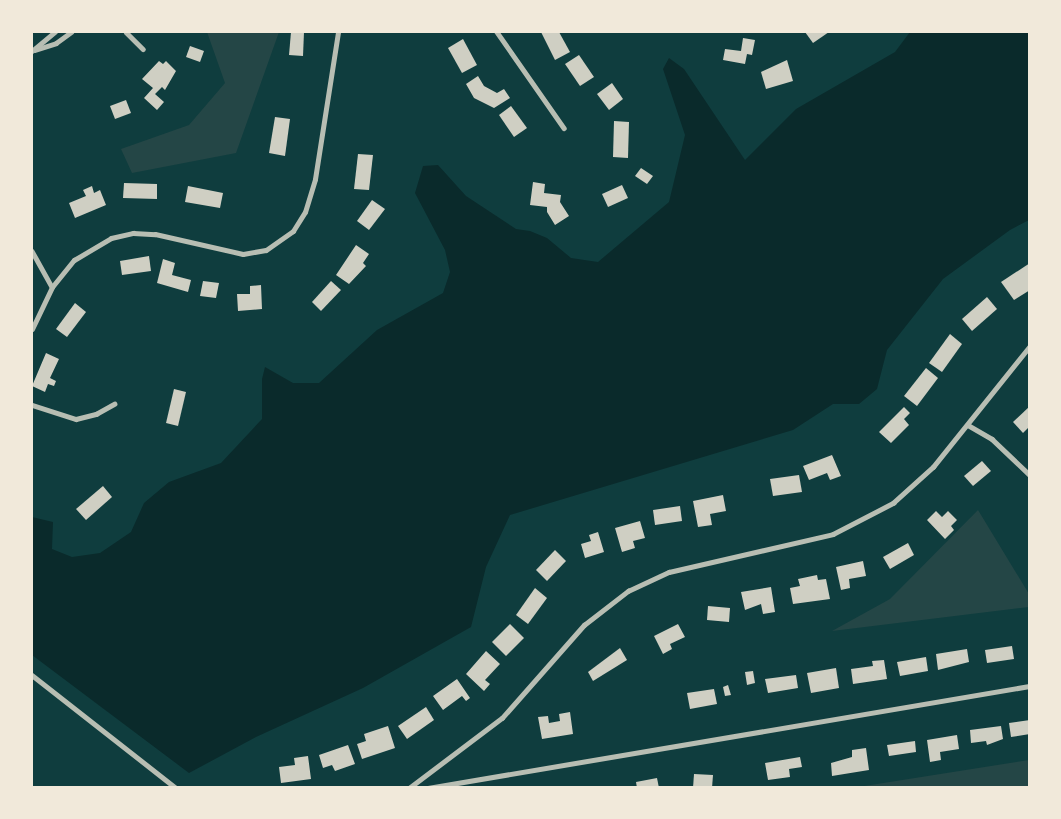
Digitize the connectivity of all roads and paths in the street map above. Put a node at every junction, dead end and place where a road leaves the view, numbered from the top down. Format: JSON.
{"nodes":[{"id":1,"x":55,"y":32,"type":"edge"},
{"id":2,"x":71,"y":32,"type":"edge"},
{"id":3,"x":125,"y":32,"type":"edge"},
{"id":4,"x":338,"y":32,"type":"edge"},
{"id":5,"x":497,"y":32,"type":"edge"},
{"id":6,"x":143,"y":49,"type":"dead end"},
{"id":7,"x":33,"y":51,"type":"edge"},
{"id":8,"x":564,"y":128,"type":"dead end"},
{"id":9,"x":32,"y":251,"type":"edge"},
{"id":10,"x":52,"y":288,"type":"junction"},
{"id":11,"x":32,"y":328,"type":"edge"},
{"id":12,"x":1030,"y":346,"type":"edge"},
{"id":13,"x":114,"y":404,"type":"dead end"},
{"id":14,"x":32,"y":405,"type":"edge"},
{"id":15,"x":968,"y":425,"type":"junction"},
{"id":16,"x":1030,"y":475,"type":"edge"},
{"id":17,"x":32,"y":675,"type":"edge"},
{"id":18,"x":1030,"y":685,"type":"edge"},
{"id":19,"x":176,"y":788,"type":"edge"},
{"id":20,"x":409,"y":788,"type":"edge"},
{"id":21,"x":428,"y":788,"type":"edge"}],
"edges":[{"from":1,"to":7,"type":"street"},
{"from":2,"to":7,"type":"street"},
{"from":3,"to":6,"type":"street"},
{"from":4,"to":10,"type":"street"},
{"from":5,"to":8,"type":"street"},
{"from":9,"to":10,"type":"street"},
{"from":10,"to":11,"type":"street"},
{"from":12,"to":15,"type":"street"},
{"from":13,"to":14,"type":"street"},
{"from":15,"to":16,"type":"street"},
{"from":15,"to":20,"type":"street"},
{"from":17,"to":19,"type":"street"},
{"from":18,"to":21,"type":"street"}]}
